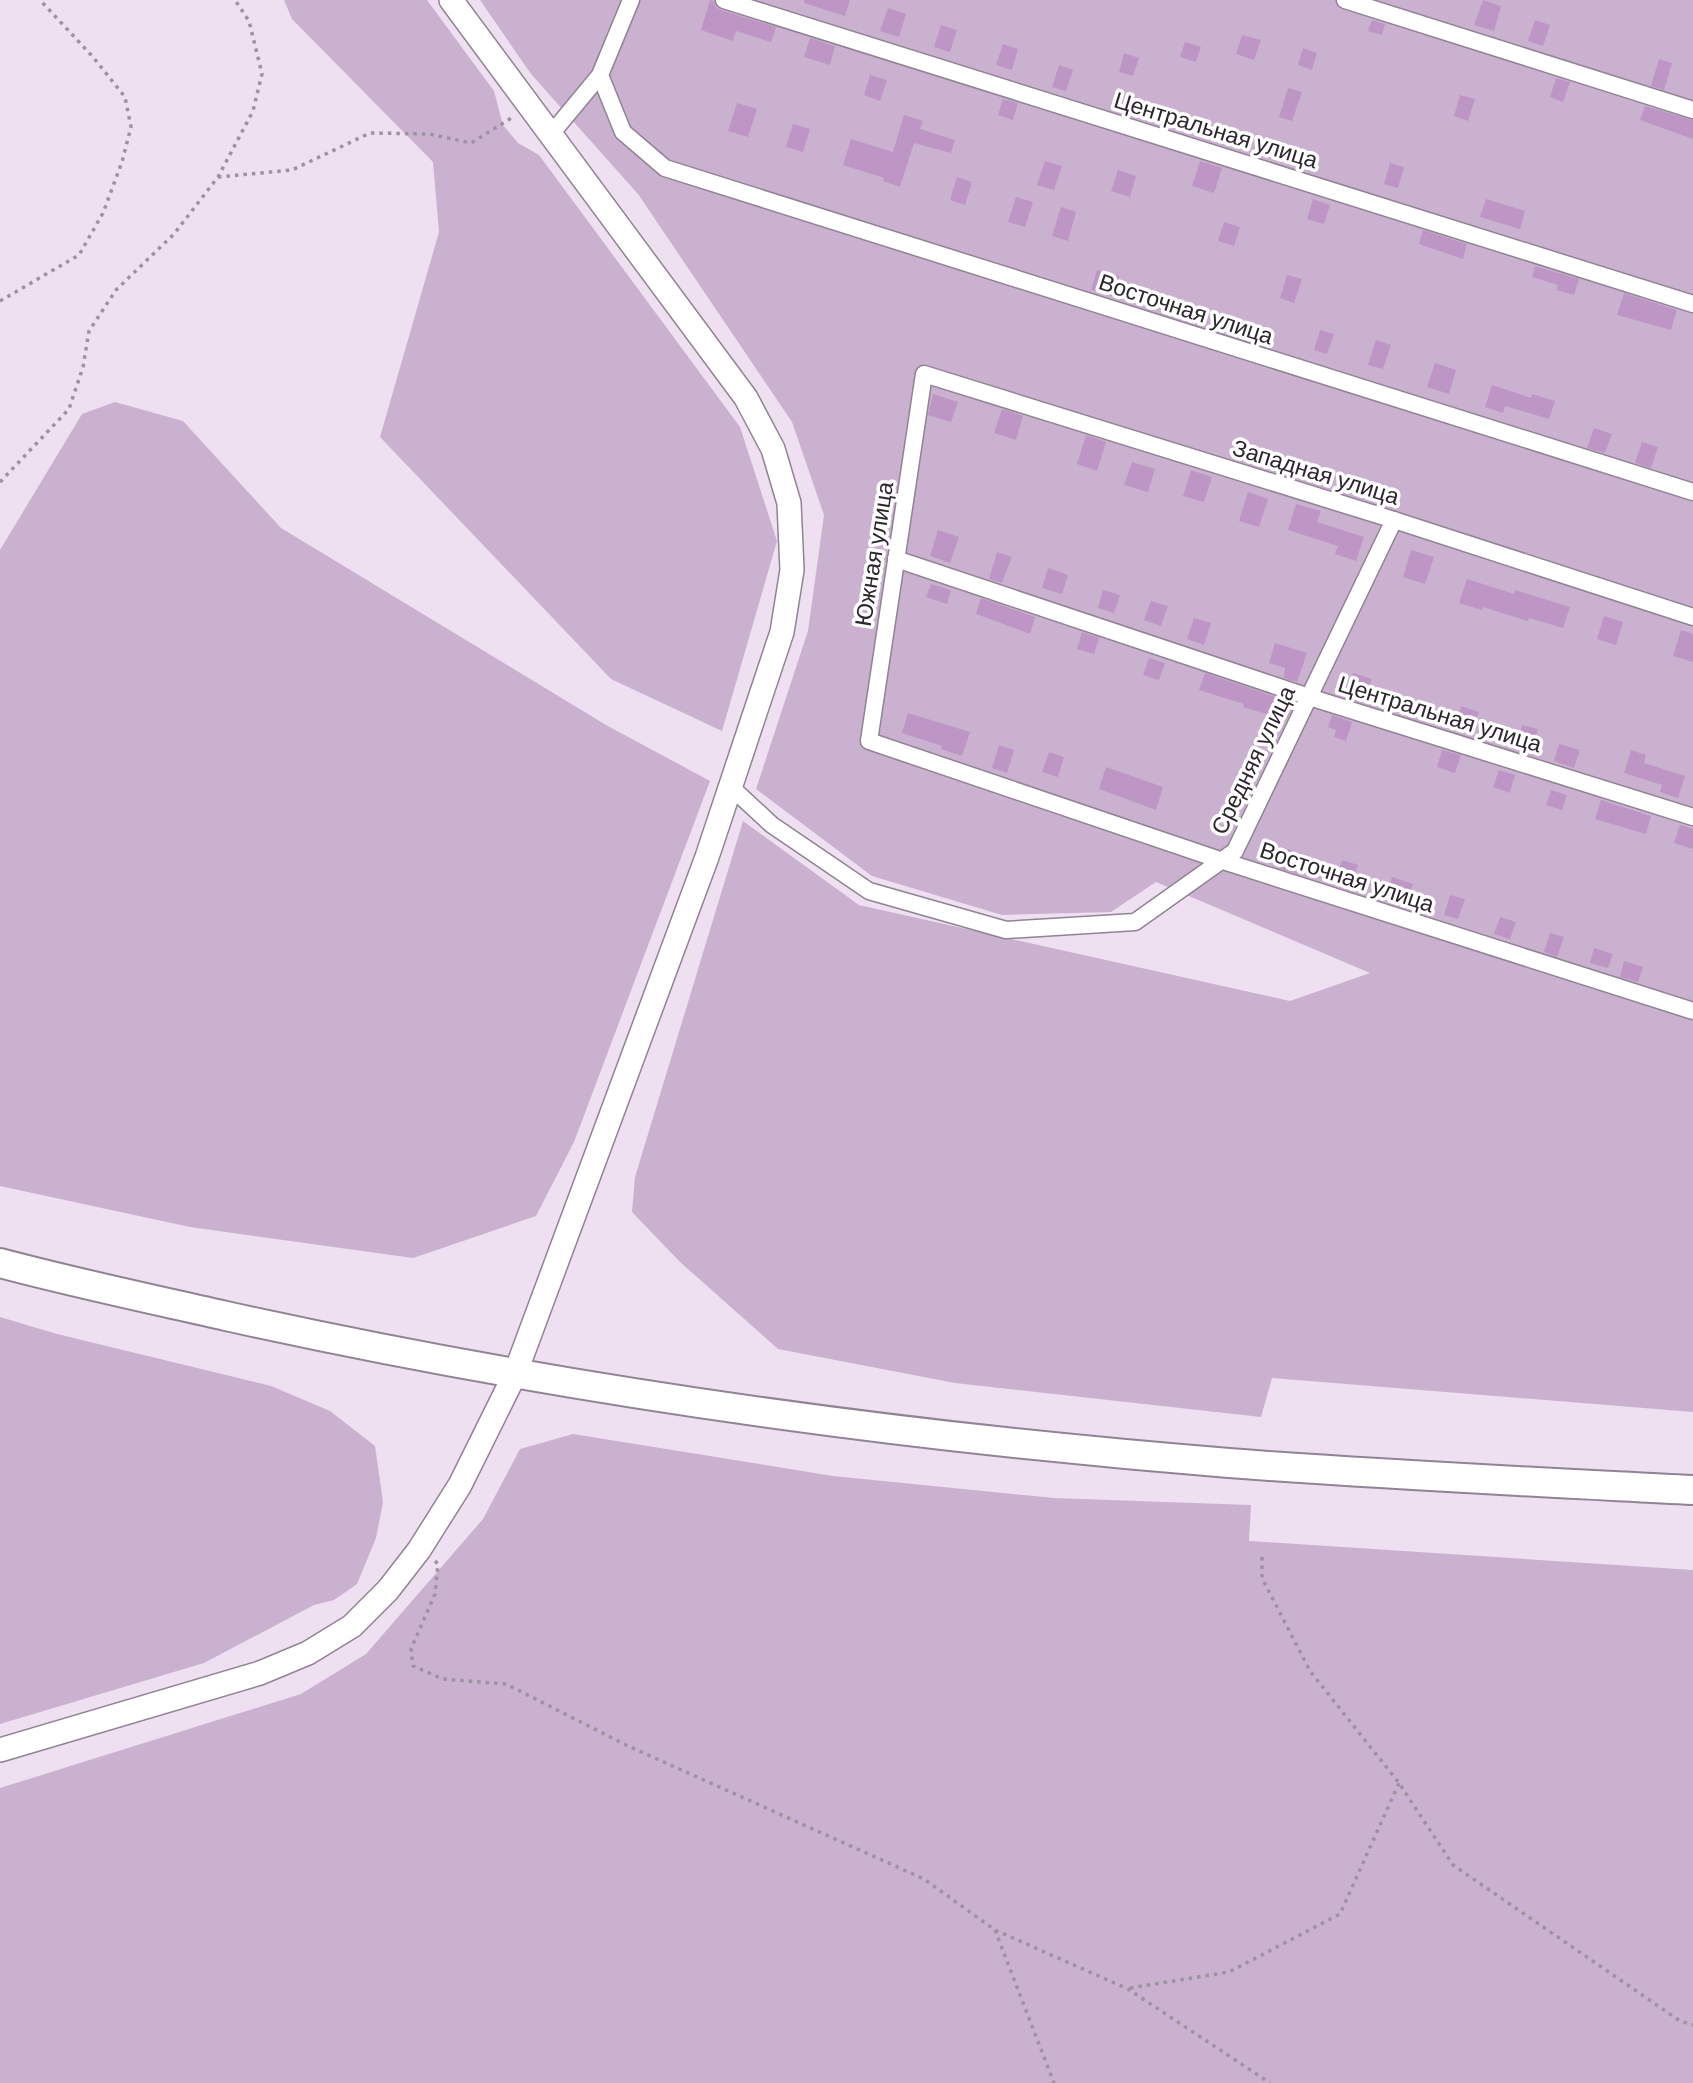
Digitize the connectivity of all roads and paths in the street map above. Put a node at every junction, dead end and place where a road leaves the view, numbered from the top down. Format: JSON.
{"nodes":[{"id":1,"x":40,"y":0,"type":"edge"},
{"id":2,"x":235,"y":0,"type":"edge"},
{"id":3,"x":452,"y":0,"type":"edge"},
{"id":4,"x":631,"y":0,"type":"edge"},
{"id":5,"x":724,"y":0,"type":"edge"},
{"id":6,"x":1345,"y":0,"type":"edge"},
{"id":7,"x":600,"y":75,"type":"junction"},
{"id":8,"x":530,"y":106,"type":"junction"},
{"id":9,"x":1693,"y":110,"type":"edge"},
{"id":10,"x":552,"y":134,"type":"junction"},
{"id":11,"x":218,"y":177,"type":"junction"},
{"id":12,"x":0,"y":301,"type":"edge"},
{"id":13,"x":1693,"y":304,"type":"edge"},
{"id":14,"x":924,"y":374,"type":"joint"},
{"id":15,"x":0,"y":482,"type":"edge"},
{"id":16,"x":1693,"y":492,"type":"edge"},
{"id":17,"x":1394,"y":520,"type":"junction"},
{"id":18,"x":895,"y":559,"type":"junction"},
{"id":19,"x":1693,"y":617,"type":"edge"},
{"id":20,"x":1309,"y":697,"type":"junction"},
{"id":21,"x":869,"y":741,"type":"joint"},
{"id":22,"x":732,"y":788,"type":"junction"},
{"id":23,"x":1693,"y":817,"type":"edge"},
{"id":24,"x":1223,"y":861,"type":"junction"},
{"id":25,"x":1693,"y":1011,"type":"edge"},
{"id":26,"x":0,"y":1263,"type":"edge"},
{"id":27,"x":515,"y":1374,"type":"junction"},
{"id":28,"x":1693,"y":1490,"type":"edge"},
{"id":29,"x":419,"y":1550,"type":"junction"},
{"id":30,"x":1262,"y":1557,"type":"dead end"},
{"id":31,"x":0,"y":1750,"type":"edge"},
{"id":32,"x":1399,"y":1783,"type":"junction"},
{"id":33,"x":995,"y":1930,"type":"junction"},
{"id":34,"x":1128,"y":1989,"type":"junction"},
{"id":35,"x":1693,"y":2025,"type":"edge"},
{"id":36,"x":1054,"y":2083,"type":"edge"},
{"id":37,"x":1270,"y":2083,"type":"edge"}],
"edges":[{"from":1,"to":12,"type":"path"},
{"from":2,"to":11,"type":"path"},
{"from":3,"to":8,"type":"main road"},
{"from":4,"to":7,"type":"street"},
{"from":5,"to":13,"type":"street","name":"Центральная улица"},
{"from":6,"to":9,"type":"street"},
{"from":7,"to":10,"type":"street"},
{"from":7,"to":16,"type":"street","name":"Восточная улица"},
{"from":8,"to":10,"type":"main road"},
{"from":8,"to":11,"type":"path"},
{"from":10,"to":22,"type":"main road"},
{"from":11,"to":15,"type":"path"},
{"from":14,"to":17,"type":"street","name":"Западная улица"},
{"from":14,"to":18,"type":"street","name":"Южная улица"},
{"from":17,"to":19,"type":"street","name":"Западная улица"},
{"from":17,"to":20,"type":"street","name":"Средняя улица"},
{"from":18,"to":20,"type":"street","name":"Центральная улица"},
{"from":18,"to":21,"type":"street","name":"Южная улица"},
{"from":20,"to":23,"type":"street","name":"Центральная улица"},
{"from":20,"to":24,"type":"street","name":"Средняя улица"},
{"from":21,"to":24,"type":"street","name":"Восточная улица"},
{"from":22,"to":24,"type":"street","name":"Средняя улица"},
{"from":22,"to":27,"type":"main road"},
{"from":24,"to":25,"type":"street","name":"Восточная улица"},
{"from":26,"to":27,"type":"highway"},
{"from":27,"to":28,"type":"highway"},
{"from":27,"to":29,"type":"main road"},
{"from":29,"to":31,"type":"main road"},
{"from":29,"to":33,"type":"path"},
{"from":30,"to":32,"type":"path"},
{"from":32,"to":34,"type":"path"},
{"from":32,"to":35,"type":"path"},
{"from":33,"to":34,"type":"path"},
{"from":33,"to":36,"type":"path"},
{"from":34,"to":37,"type":"path"}]}
